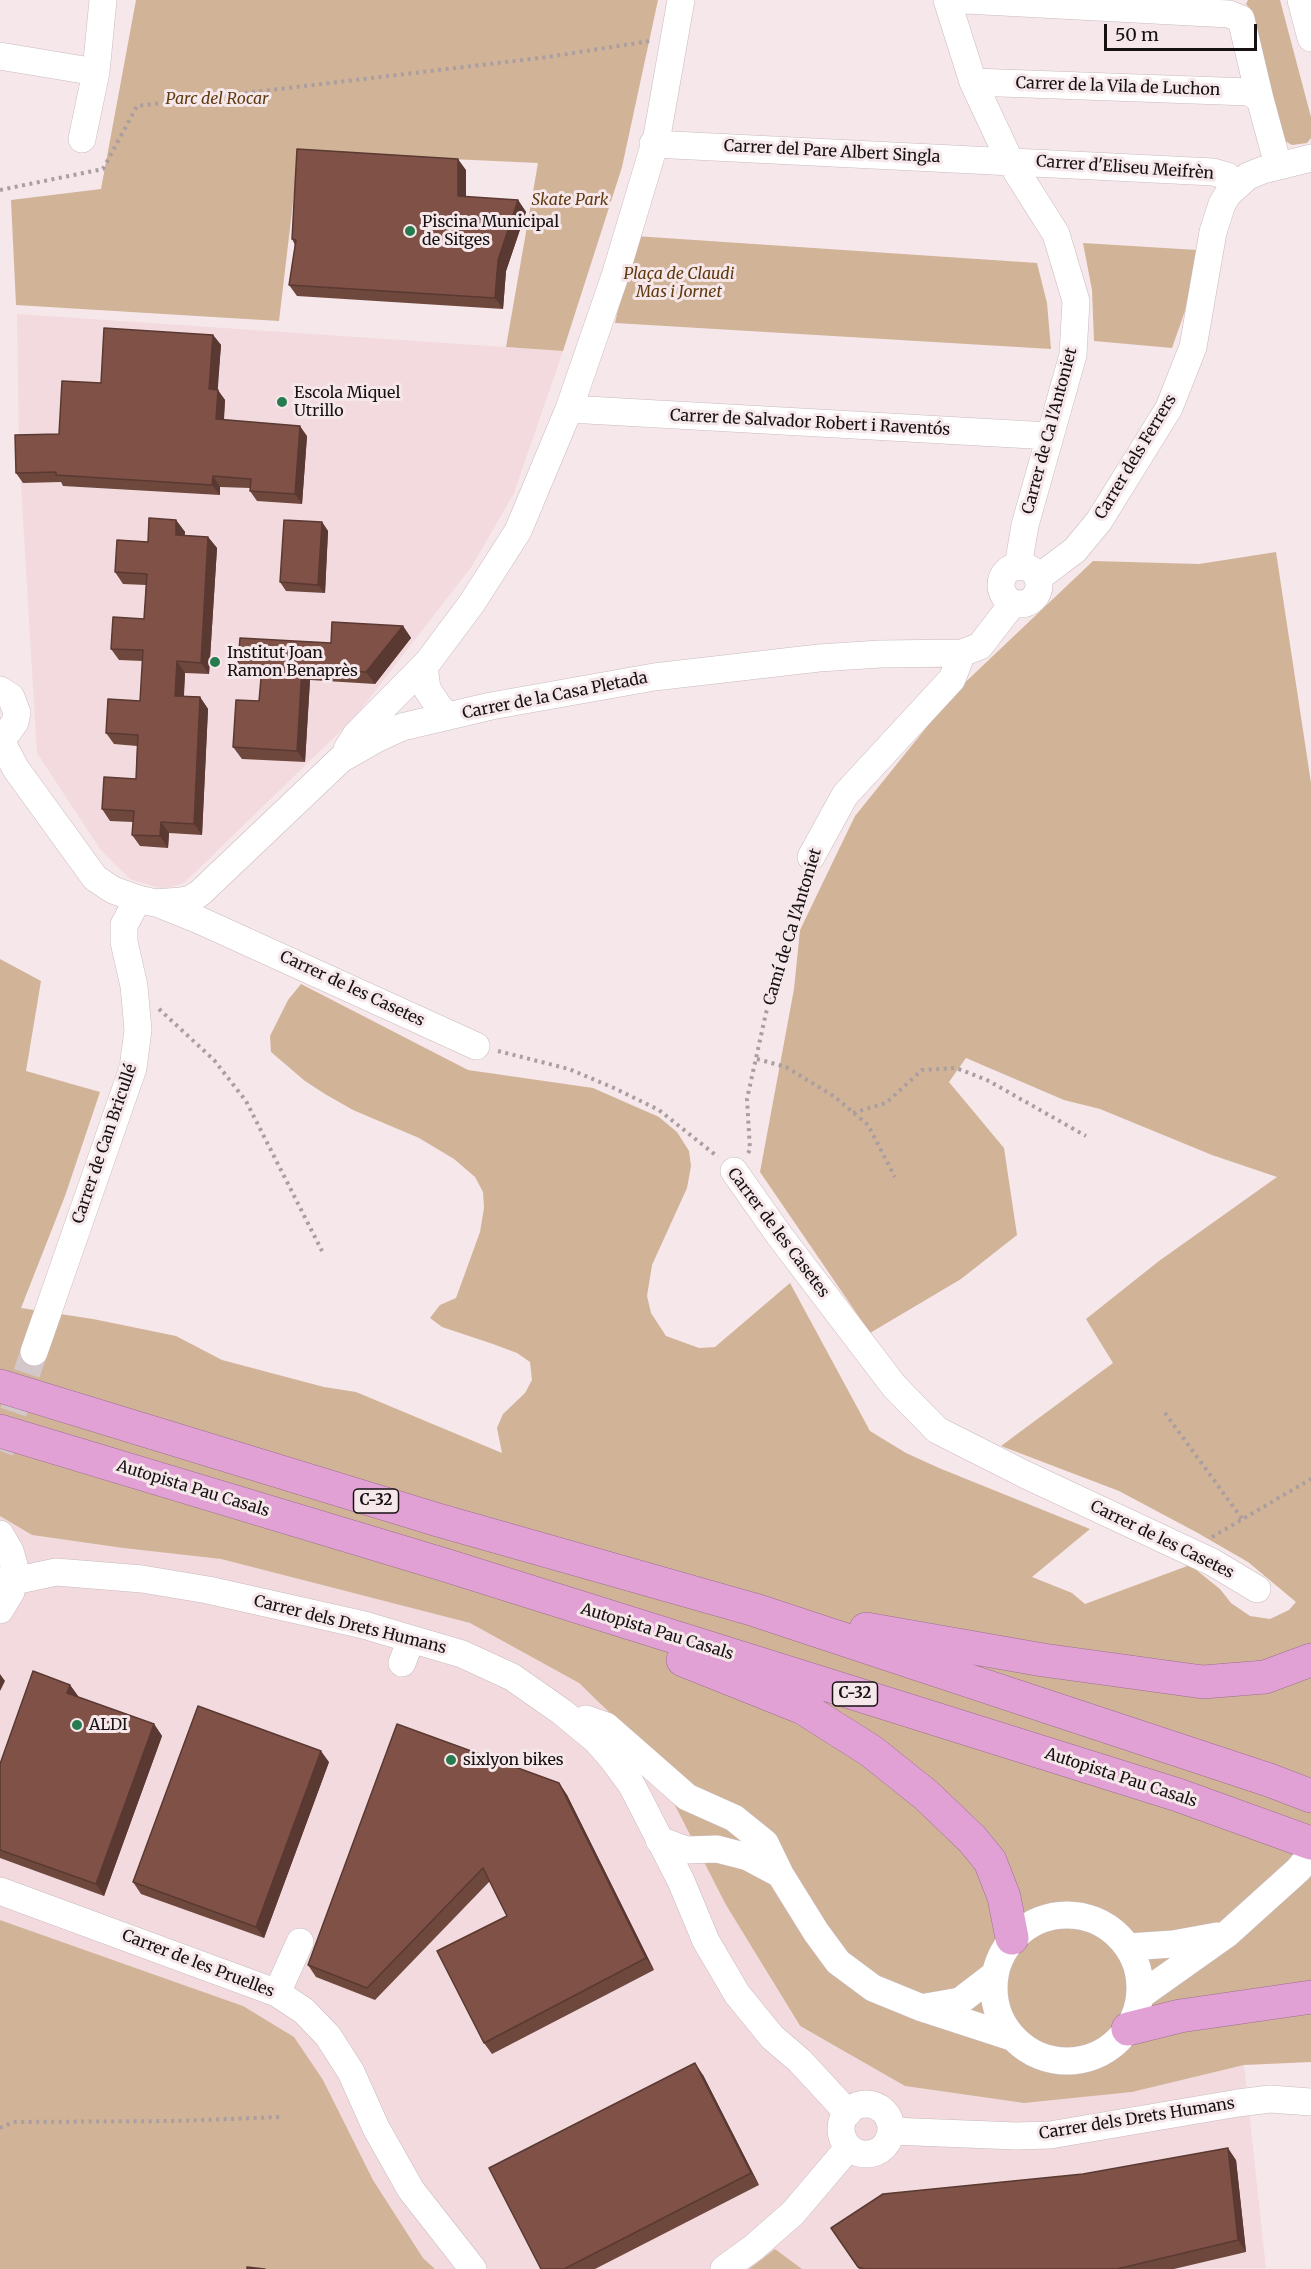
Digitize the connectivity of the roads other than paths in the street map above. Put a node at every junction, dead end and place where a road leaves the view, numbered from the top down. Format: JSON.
{"nodes":[{"id":1,"x":103,"y":0,"type":"edge"},
{"id":2,"x":681,"y":0,"type":"edge"},
{"id":3,"x":1301,"y":0,"type":"edge"},
{"id":4,"x":956,"y":2,"type":"edge"},
{"id":5,"x":1311,"y":39,"type":"edge"},
{"id":6,"x":0,"y":56,"type":"edge"},
{"id":7,"x":96,"y":72,"type":"junction"},
{"id":8,"x":974,"y":82,"type":"junction"},
{"id":9,"x":1260,"y":99,"type":"junction"},
{"id":10,"x":82,"y":139,"type":"dead end"},
{"id":11,"x":653,"y":144,"type":"junction"},
{"id":12,"x":1311,"y":158,"type":"edge"},
{"id":13,"x":1010,"y":161,"type":"junction"},
{"id":14,"x":1278,"y":165,"type":"junction"},
{"id":15,"x":1238,"y":184,"type":"junction"},
{"id":16,"x":569,"y":409,"type":"junction"},
{"id":17,"x":1050,"y":436,"type":"junction"},
{"id":18,"x":1028,"y":572,"type":"junction"},
{"id":19,"x":962,"y":653,"type":"junction"},
{"id":20,"x":424,"y":666,"type":"junction"},
{"id":21,"x":0,"y":690,"type":"edge"},
{"id":22,"x":448,"y":716,"type":"junction"},
{"id":23,"x":0,"y":738,"type":"edge"},
{"id":24,"x":341,"y":759,"type":"junction"},
{"id":25,"x":811,"y":857,"type":"road end"},
{"id":26,"x":146,"y":901,"type":"junction"},
{"id":27,"x":476,"y":1046,"type":"road end"},
{"id":28,"x":734,"y":1171,"type":"road end"},
{"id":29,"x":34,"y":1352,"type":"tunnel mouth"},
{"id":30,"x":0,"y":1386,"type":"edge"},
{"id":31,"x":0,"y":1431,"type":"edge"},
{"id":32,"x":5,"y":1542,"type":"edge"},
{"id":33,"x":445,"y":1565,"type":"junction"},
{"id":34,"x":56,"y":1572,"type":"junction"},
{"id":35,"x":14,"y":1581,"type":"junction"},
{"id":36,"x":1257,"y":1589,"type":"dead end"},
{"id":37,"x":0,"y":1610,"type":"edge"},
{"id":38,"x":755,"y":1610,"type":"junction"},
{"id":39,"x":1311,"y":1660,"type":"edge"},
{"id":40,"x":562,"y":1712,"type":"junction"},
{"id":41,"x":1311,"y":1796,"type":"edge"},
{"id":42,"x":659,"y":1840,"type":"junction"},
{"id":43,"x":1311,"y":1843,"type":"edge"},
{"id":44,"x":717,"y":1849,"type":"junction"},
{"id":45,"x":1311,"y":1854,"type":"edge"},
{"id":46,"x":780,"y":1874,"type":"junction"},
{"id":47,"x":681,"y":1881,"type":"junction"},
{"id":48,"x":0,"y":1891,"type":"edge"},
{"id":49,"x":1227,"y":1934,"type":"junction"},
{"id":50,"x":1012,"y":1938,"type":"junction"},
{"id":51,"x":300,"y":1942,"type":"dead end"},
{"id":52,"x":1128,"y":1947,"type":"junction"},
{"id":53,"x":994,"y":1975,"type":"junction"},
{"id":54,"x":277,"y":1993,"type":"junction"},
{"id":55,"x":1141,"y":1995,"type":"junction"},
{"id":56,"x":1311,"y":1996,"type":"edge"},
{"id":57,"x":922,"y":2008,"type":"junction"},
{"id":58,"x":1128,"y":2029,"type":"junction"},
{"id":59,"x":1011,"y":2037,"type":"junction"},
{"id":60,"x":1311,"y":2102,"type":"edge"},
{"id":61,"x":848,"y":2113,"type":"junction"},
{"id":62,"x":891,"y":2131,"type":"junction"},
{"id":63,"x":849,"y":2147,"type":"junction"},
{"id":64,"x":473,"y":2269,"type":"edge"},
{"id":65,"x":724,"y":2269,"type":"edge"}],
"edges":[{"from":1,"to":7,"type":"street"},
{"from":2,"to":11,"type":"street"},
{"from":3,"to":5,"type":"street"},
{"from":4,"to":8,"type":"street","name":"Carrer de Ca l'Antoniet"},
{"from":4,"to":9,"type":"street"},
{"from":6,"to":7,"type":"street"},
{"from":7,"to":10,"type":"street"},
{"from":8,"to":9,"type":"street","name":"Carrer de la Vila de Luchon"},
{"from":8,"to":13,"type":"street","name":"Carrer de Ca l'Antoniet"},
{"from":9,"to":14,"type":"street"},
{"from":11,"to":13,"type":"street","name":"Carrer del Pare Albert Singla"},
{"from":11,"to":16,"type":"street"},
{"from":12,"to":14,"type":"street","name":"Carrer dels Ferrers"},
{"from":13,"to":15,"type":"street","name":"Carrer d'Eliseu Meifrèn"},
{"from":13,"to":17,"type":"street","name":"Carrer de Ca l'Antoniet"},
{"from":14,"to":15,"type":"street","name":"Carrer dels Ferrers"},
{"from":15,"to":18,"type":"street","name":"Carrer dels Ferrers"},
{"from":16,"to":17,"type":"street","name":"Carrer de Salvador Robert i Raventós"},
{"from":16,"to":20,"type":"street"},
{"from":17,"to":18,"type":"street","name":"Carrer de Ca l'Antoniet"},
{"from":18,"to":19,"type":"street"},
{"from":19,"to":22,"type":"street","name":"Carrer de la Casa Pletada"},
{"from":19,"to":25,"type":"street","name":"Camí de Ca l'Antoniet"},
{"from":20,"to":22,"type":"street"},
{"from":20,"to":24,"type":"street"},
{"from":21,"to":23,"type":"street"},
{"from":22,"to":24,"type":"street","name":"Carrer de la Casa Pletada"},
{"from":23,"to":26,"type":"street","name":"Carrer de les Casetes"},
{"from":24,"to":26,"type":"street","name":"Carrer de la Casa Pletada"},
{"from":26,"to":27,"type":"street","name":"Carrer de les Casetes"},
{"from":26,"to":29,"type":"street","name":"Carrer de Can Bricullé"},
{"from":28,"to":36,"type":"street","name":"Carrer de les Casetes"},
{"from":30,"to":38,"type":"highway","number":"C-32"},
{"from":31,"to":33,"type":"highway","name":"Autopista Pau Casals","number":"C-32"},
{"from":32,"to":34,"type":"street","name":"Carrer dels Drets Humans"},
{"from":32,"to":35,"type":"street"},
{"from":33,"to":43,"type":"highway","name":"Autopista Pau Casals","number":"C-32"},
{"from":33,"to":50,"type":"highway"},
{"from":34,"to":35,"type":"street","name":"Carrer dels Drets Humans"},
{"from":34,"to":40,"type":"street","name":"Carrer dels Drets Humans"},
{"from":35,"to":37,"type":"street"},
{"from":38,"to":39,"type":"highway"},
{"from":38,"to":41,"type":"highway","number":"C-32"},
{"from":40,"to":42,"type":"street","name":"Carrer dels Drets Humans"},
{"from":40,"to":46,"type":"street"},
{"from":42,"to":44,"type":"street"},
{"from":42,"to":47,"type":"street","name":"Carrer dels Drets Humans"},
{"from":44,"to":46,"type":"street"},
{"from":44,"to":47,"type":"street"},
{"from":45,"to":49,"type":"street"},
{"from":46,"to":57,"type":"street"},
{"from":47,"to":61,"type":"street","name":"Carrer dels Drets Humans"},
{"from":48,"to":54,"type":"street","name":"Carrer de les Pruelles"},
{"from":49,"to":52,"type":"street"},
{"from":49,"to":55,"type":"street"},
{"from":50,"to":52,"type":"street"},
{"from":50,"to":53,"type":"street"},
{"from":51,"to":54,"type":"street"},
{"from":52,"to":55,"type":"street"},
{"from":53,"to":57,"type":"street"},
{"from":53,"to":59,"type":"street"},
{"from":54,"to":64,"type":"street","name":"Carrer de les Pruelles"},
{"from":55,"to":58,"type":"street"},
{"from":56,"to":58,"type":"highway"},
{"from":57,"to":59,"type":"street"},
{"from":58,"to":59,"type":"street"},
{"from":60,"to":62,"type":"street","name":"Carrer dels Drets Humans"},
{"from":61,"to":62,"type":"street"},
{"from":61,"to":63,"type":"street"},
{"from":62,"to":63,"type":"street"},
{"from":63,"to":65,"type":"street"}]}
